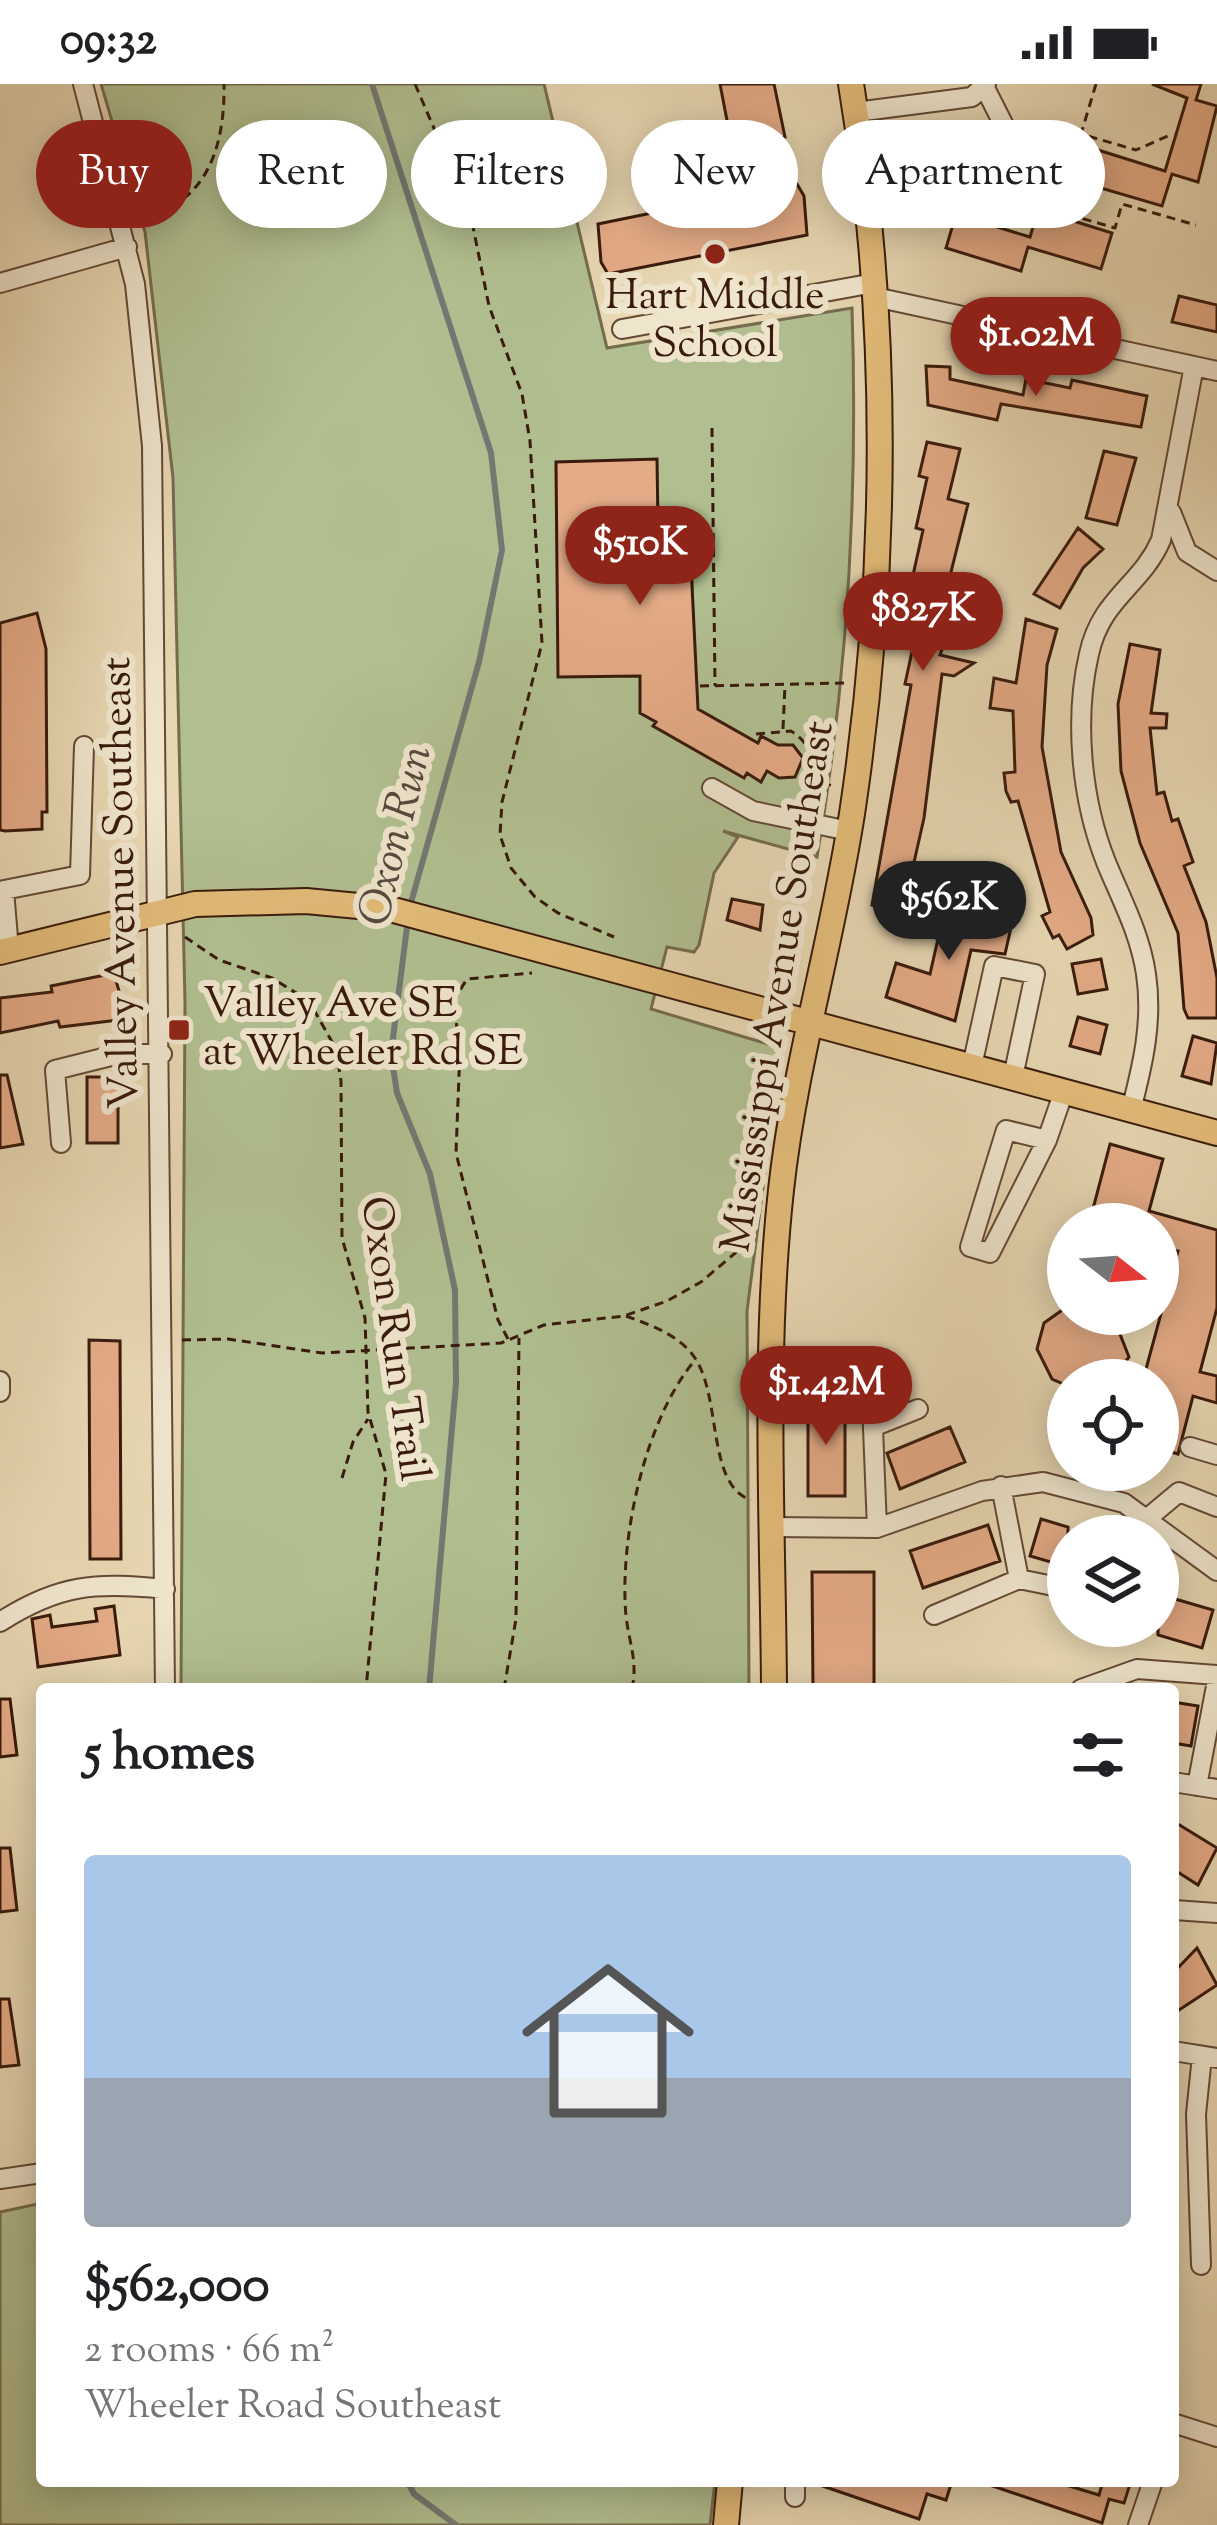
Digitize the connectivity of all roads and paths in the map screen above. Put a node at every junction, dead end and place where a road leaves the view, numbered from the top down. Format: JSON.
{"nodes":[{"id":1,"x":83,"y":84,"type":"edge"},
{"id":2,"x":224,"y":84,"type":"edge"},
{"id":3,"x":415,"y":84,"type":"edge"},
{"id":4,"x":851,"y":84,"type":"edge"},
{"id":5,"x":1096,"y":84,"type":"edge"},
{"id":6,"x":985,"y":85,"type":"edge"},
{"id":7,"x":856,"y":112,"type":"junction"},
{"id":8,"x":1002,"y":120,"type":"edge"},
{"id":9,"x":1170,"y":135,"type":"dead end"},
{"id":10,"x":192,"y":192,"type":"edge"},
{"id":11,"x":1105,"y":225,"type":"edge"},
{"id":12,"x":1196,"y":225,"type":"dead end"},
{"id":13,"x":127,"y":248,"type":"junction"},
{"id":14,"x":0,"y":283,"type":"edge"},
{"id":15,"x":875,"y":290,"type":"junction"},
{"id":16,"x":622,"y":328,"type":"dead end"},
{"id":17,"x":1195,"y":366,"type":"junction"},
{"id":18,"x":1217,"y":371,"type":"edge"},
{"id":19,"x":712,"y":428,"type":"dead end"},
{"id":20,"x":1169,"y":495,"type":"junction"},
{"id":21,"x":1148,"y":565,"type":"junction"},
{"id":22,"x":1209,"y":567,"type":"edge"},
{"id":23,"x":795,"y":676,"type":"dead end"},
{"id":24,"x":846,"y":683,"type":"dead end"},
{"id":25,"x":785,"y":684,"type":"junction"},
{"id":26,"x":795,"y":684,"type":"junction"},
{"id":27,"x":700,"y":686,"type":"dead end"},
{"id":28,"x":716,"y":686,"type":"junction"},
{"id":29,"x":783,"y":731,"type":"junction"},
{"id":30,"x":756,"y":734,"type":"dead end"},
{"id":31,"x":84,"y":746,"type":"dead end"},
{"id":32,"x":808,"y":778,"type":"junction"},
{"id":33,"x":835,"y":786,"type":"dead end"},
{"id":34,"x":712,"y":788,"type":"dead end"},
{"id":35,"x":800,"y":797,"type":"dead end"},
{"id":36,"x":849,"y":831,"type":"junction"},
{"id":37,"x":159,"y":914,"type":"junction"},
{"id":38,"x":185,"y":937,"type":"dead end"},
{"id":39,"x":614,"y":937,"type":"dead end"},
{"id":40,"x":4,"y":951,"type":"edge"},
{"id":41,"x":533,"y":971,"type":"dead end"},
{"id":42,"x":810,"y":1024,"type":"junction"},
{"id":43,"x":162,"y":1054,"type":"junction"},
{"id":44,"x":972,"y":1066,"type":"junction"},
{"id":45,"x":1013,"y":1077,"type":"junction"},
{"id":46,"x":1064,"y":1091,"type":"junction"},
{"id":47,"x":1131,"y":1110,"type":"junction"},
{"id":48,"x":1217,"y":1133,"type":"edge"},
{"id":49,"x":1047,"y":1140,"type":"junction"},
{"id":50,"x":62,"y":1143,"type":"dead end"},
{"id":51,"x":753,"y":1238,"type":"dead end"},
{"id":52,"x":624,"y":1316,"type":"junction"},
{"id":53,"x":518,"y":1336,"type":"junction"},
{"id":54,"x":180,"y":1340,"type":"dead end"},
{"id":55,"x":509,"y":1340,"type":"junction"},
{"id":56,"x":368,"y":1350,"type":"junction"},
{"id":57,"x":696,"y":1359,"type":"junction"},
{"id":58,"x":0,"y":1382,"type":"edge"},
{"id":59,"x":0,"y":1392,"type":"edge"},
{"id":60,"x":872,"y":1403,"type":"dead end"},
{"id":61,"x":918,"y":1409,"type":"dead end"},
{"id":62,"x":369,"y":1418,"type":"junction"},
{"id":63,"x":873,"y":1427,"type":"junction"},
{"id":64,"x":1190,"y":1447,"type":"dead end"},
{"id":65,"x":1217,"y":1455,"type":"edge"},
{"id":66,"x":342,"y":1478,"type":"dead end"},
{"id":67,"x":1001,"y":1486,"type":"junction"},
{"id":68,"x":752,"y":1499,"type":"dead end"},
{"id":69,"x":1217,"y":1507,"type":"edge"},
{"id":70,"x":1144,"y":1515,"type":"edge"},
{"id":71,"x":1151,"y":1515,"type":"edge"},
{"id":72,"x":773,"y":1527,"type":"junction"},
{"id":73,"x":877,"y":1528,"type":"junction"},
{"id":74,"x":1179,"y":1541,"type":"edge"},
{"id":75,"x":1217,"y":1571,"type":"edge"},
{"id":76,"x":1019,"y":1580,"type":"junction"},
{"id":77,"x":1047,"y":1585,"type":"edge"},
{"id":78,"x":164,"y":1589,"type":"junction"},
{"id":79,"x":934,"y":1615,"type":"dead end"},
{"id":80,"x":0,"y":1622,"type":"edge"},
{"id":81,"x":1217,"y":1678,"type":"edge"},
{"id":82,"x":165,"y":1683,"type":"edge"},
{"id":83,"x":368,"y":1683,"type":"edge"},
{"id":84,"x":505,"y":1683,"type":"edge"},
{"id":85,"x":633,"y":1683,"type":"edge"},
{"id":86,"x":774,"y":1683,"type":"edge"},
{"id":87,"x":1098,"y":1683,"type":"edge"},
{"id":88,"x":1207,"y":1787,"type":"edge"},
{"id":89,"x":1179,"y":1910,"type":"edge"},
{"id":90,"x":1217,"y":1912,"type":"edge"},
{"id":91,"x":1179,"y":2052,"type":"edge"},
{"id":92,"x":1209,"y":2057,"type":"edge"},
{"id":93,"x":36,"y":2174,"type":"edge"},
{"id":94,"x":0,"y":2179,"type":"edge"},
{"id":95,"x":1201,"y":2265,"type":"dead end"},
{"id":96,"x":1179,"y":2425,"type":"edge"},
{"id":97,"x":1217,"y":2437,"type":"edge"},
{"id":98,"x":729,"y":2487,"type":"edge"},
{"id":99,"x":1151,"y":2487,"type":"edge"},
{"id":100,"x":726,"y":2525,"type":"edge"},
{"id":101,"x":1138,"y":2525,"type":"edge"}],
"edges":[{"from":1,"to":13,"type":"street","name":"Valley Avenue Southeast"},
{"from":2,"to":10,"type":"path"},
{"from":3,"to":39,"type":"path"},
{"from":4,"to":7,"type":"main road","name":"Mississippi Avenue Southeast"},
{"from":5,"to":9,"type":"path"},
{"from":6,"to":7,"type":"street"},
{"from":6,"to":8,"type":"street"},
{"from":7,"to":15,"type":"main road","name":"Mississippi Avenue Southeast"},
{"from":11,"to":12,"type":"path"},
{"from":13,"to":14,"type":"street"},
{"from":13,"to":37,"type":"street","name":"Valley Avenue Southeast"},
{"from":15,"to":16,"type":"street"},
{"from":15,"to":17,"type":"street"},
{"from":15,"to":36,"type":"main road","name":"Mississippi Avenue Southeast"},
{"from":17,"to":18,"type":"street"},
{"from":17,"to":20,"type":"street"},
{"from":19,"to":28,"type":"path"},
{"from":20,"to":21,"type":"street"},
{"from":20,"to":22,"type":"street"},
{"from":21,"to":22,"type":"street"},
{"from":21,"to":47,"type":"street"},
{"from":23,"to":26,"type":"path"},
{"from":24,"to":26,"type":"path"},
{"from":25,"to":26,"type":"path"},
{"from":25,"to":28,"type":"path"},
{"from":25,"to":29,"type":"path"},
{"from":27,"to":28,"type":"path"},
{"from":29,"to":30,"type":"path"},
{"from":29,"to":32,"type":"path"},
{"from":31,"to":40,"type":"street"},
{"from":32,"to":33,"type":"path"},
{"from":32,"to":35,"type":"path"},
{"from":34,"to":36,"type":"street"},
{"from":36,"to":42,"type":"main road","name":"Mississippi Avenue Southeast"},
{"from":37,"to":40,"type":"main road"},
{"from":37,"to":42,"type":"main road"},
{"from":37,"to":43,"type":"street","name":"Valley Avenue Southeast"},
{"from":38,"to":56,"type":"path","name":"Oxon Run Trail"},
{"from":41,"to":55,"type":"path"},
{"from":42,"to":44,"type":"main road"},
{"from":42,"to":72,"type":"main road","name":"Mississippi Avenue Southeast"},
{"from":43,"to":50,"type":"street"},
{"from":43,"to":78,"type":"street","name":"Valley Avenue Southeast"},
{"from":44,"to":45,"type":"main road"},
{"from":44,"to":45,"type":"street"},
{"from":45,"to":46,"type":"main road"},
{"from":46,"to":47,"type":"main road"},
{"from":46,"to":49,"type":"street"},
{"from":47,"to":48,"type":"main road"},
{"from":49,"to":49,"type":"street"},
{"from":51,"to":52,"type":"path"},
{"from":52,"to":53,"type":"path"},
{"from":52,"to":57,"type":"path"},
{"from":53,"to":55,"type":"path"},
{"from":53,"to":84,"type":"path"},
{"from":54,"to":56,"type":"path"},
{"from":55,"to":56,"type":"path"},
{"from":56,"to":62,"type":"path","name":"Oxon Run Trail"},
{"from":57,"to":68,"type":"path"},
{"from":57,"to":85,"type":"path"},
{"from":58,"to":59,"type":"street"},
{"from":60,"to":63,"type":"street"},
{"from":61,"to":63,"type":"street"},
{"from":62,"to":66,"type":"path"},
{"from":62,"to":83,"type":"path","name":"Oxon Run Trail"},
{"from":63,"to":73,"type":"street"},
{"from":64,"to":65,"type":"street"},
{"from":67,"to":70,"type":"street"},
{"from":67,"to":73,"type":"street"},
{"from":67,"to":76,"type":"street"},
{"from":69,"to":71,"type":"street"},
{"from":72,"to":73,"type":"street"},
{"from":72,"to":86,"type":"main road","name":"Mississippi Avenue Southeast"},
{"from":74,"to":75,"type":"street"},
{"from":76,"to":77,"type":"street"},
{"from":76,"to":79,"type":"street"},
{"from":78,"to":80,"type":"street"},
{"from":78,"to":82,"type":"street","name":"Valley Avenue Southeast"},
{"from":81,"to":87,"type":"street"},
{"from":81,"to":88,"type":"street"},
{"from":89,"to":90,"type":"street"},
{"from":91,"to":92,"type":"street"},
{"from":92,"to":95,"type":"street"},
{"from":93,"to":94,"type":"street"},
{"from":96,"to":97,"type":"street"},
{"from":98,"to":100,"type":"main road"},
{"from":99,"to":101,"type":"street"}]}
